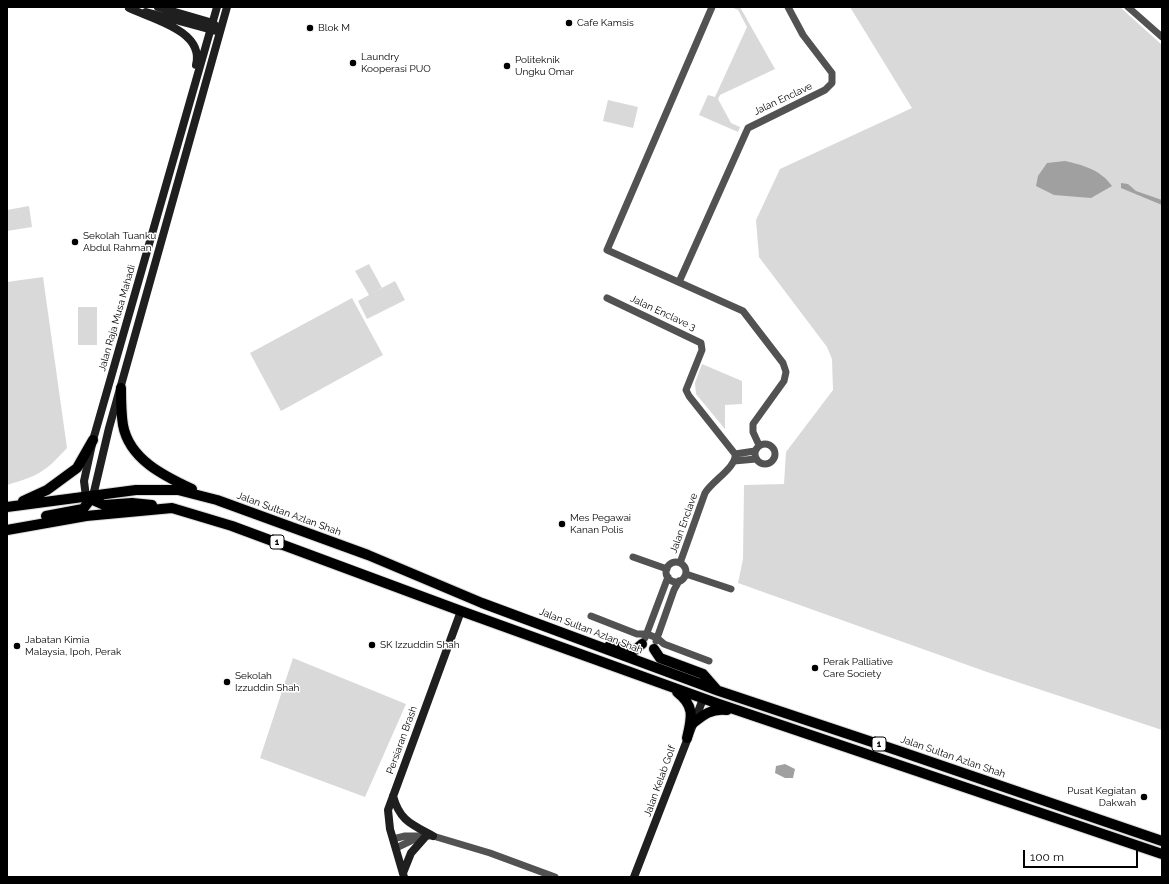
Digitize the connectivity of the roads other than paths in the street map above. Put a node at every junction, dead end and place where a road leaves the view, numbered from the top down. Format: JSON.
{"nodes":[{"id":1,"x":128,"y":7,"type":"edge"},
{"id":2,"x":158,"y":7,"type":"edge"},
{"id":3,"x":218,"y":7,"type":"edge"},
{"id":4,"x":227,"y":7,"type":"edge"},
{"id":5,"x":712,"y":7,"type":"edge"},
{"id":6,"x":788,"y":7,"type":"edge"},
{"id":7,"x":1128,"y":7,"type":"edge"},
{"id":8,"x":212,"y":27,"type":"junction"},
{"id":9,"x":221,"y":31,"type":"junction"},
{"id":10,"x":1162,"y":37,"type":"edge"},
{"id":11,"x":194,"y":85,"type":"junction"},
{"id":12,"x":679,"y":282,"type":"junction"},
{"id":13,"x":607,"y":298,"type":"dead end"},
{"id":14,"x":120,"y":388,"type":"junction"},
{"id":15,"x":93,"y":440,"type":"junction"},
{"id":16,"x":759,"y":445,"type":"junction"},
{"id":17,"x":755,"y":451,"type":"junction"},
{"id":18,"x":734,"y":457,"type":"junction"},
{"id":19,"x":756,"y":459,"type":"junction"},
{"id":20,"x":90,"y":498,"type":"junction"},
{"id":21,"x":216,"y":500,"type":"junction"},
{"id":22,"x":10,"y":506,"type":"edge"},
{"id":23,"x":172,"y":508,"type":"junction"},
{"id":24,"x":7,"y":527,"type":"edge"},
{"id":25,"x":7,"y":530,"type":"edge"},
{"id":26,"x":633,"y":557,"type":"dead end"},
{"id":27,"x":680,"y":563,"type":"junction"},
{"id":28,"x":667,"y":569,"type":"junction"},
{"id":29,"x":686,"y":574,"type":"junction"},
{"id":30,"x":668,"y":577,"type":"junction"},
{"id":31,"x":679,"y":581,"type":"junction"},
{"id":32,"x":731,"y":590,"type":"dead end"},
{"id":33,"x":460,"y":611,"type":"junction"},
{"id":34,"x":591,"y":616,"type":"dead end"},
{"id":35,"x":647,"y":634,"type":"junction"},
{"id":36,"x":657,"y":638,"type":"junction"},
{"id":37,"x":642,"y":644,"type":"joint"},
{"id":38,"x":592,"y":645,"type":"junction"},
{"id":39,"x":654,"y":649,"type":"joint"},
{"id":40,"x":709,"y":661,"type":"dead end"},
{"id":41,"x":665,"y":685,"type":"junction"},
{"id":42,"x":719,"y":691,"type":"junction"},
{"id":43,"x":702,"y":699,"type":"junction"},
{"id":44,"x":743,"y":713,"type":"junction"},
{"id":45,"x":692,"y":724,"type":"junction"},
{"id":46,"x":687,"y":738,"type":"junction"},
{"id":47,"x":393,"y":796,"type":"junction"},
{"id":48,"x":426,"y":836,"type":"junction"},
{"id":49,"x":393,"y":839,"type":"junction"},
{"id":50,"x":1162,"y":841,"type":"edge"},
{"id":51,"x":396,"y":848,"type":"junction"},
{"id":52,"x":1162,"y":854,"type":"edge"},
{"id":53,"x":404,"y":875,"type":"edge"},
{"id":54,"x":636,"y":875,"type":"edge"},
{"id":55,"x":555,"y":877,"type":"edge"}],
"edges":[{"from":1,"to":8,"type":"main road"},
{"from":1,"to":11,"type":"main road"},
{"from":2,"to":8,"type":"main road"},
{"from":3,"to":8,"type":"main road","name":"Jalan Raja Musa Mahadi"},
{"from":4,"to":9,"type":"main road"},
{"from":5,"to":12,"type":"street"},
{"from":6,"to":12,"type":"street","name":"Jalan Enclave"},
{"from":7,"to":10,"type":"street"},
{"from":8,"to":9,"type":"main road"},
{"from":8,"to":11,"type":"main road","name":"Jalan Raja Musa Mahadi"},
{"from":9,"to":14,"type":"main road"},
{"from":11,"to":15,"type":"main road","name":"Jalan Raja Musa Mahadi"},
{"from":12,"to":16,"type":"street"},
{"from":13,"to":18,"type":"street","name":"Jalan Enclave 3"},
{"from":14,"to":20,"type":"main road"},
{"from":14,"to":21,"type":"main road"},
{"from":15,"to":20,"type":"main road","name":"Jalan Raja Musa Mahadi"},
{"from":15,"to":22,"type":"main road"},
{"from":16,"to":17,"type":"street"},
{"from":16,"to":19,"type":"street"},
{"from":17,"to":18,"type":"street"},
{"from":17,"to":19,"type":"street"},
{"from":18,"to":19,"type":"street"},
{"from":18,"to":27,"type":"street","name":"Jalan Enclave"},
{"from":20,"to":21,"type":"main road","name":"Jalan Sultan Azlan Shah","number":"1"},
{"from":20,"to":22,"type":"main road","name":"Jalan Sultan Azlan Shah","number":"1"},
{"from":20,"to":23,"type":"main road"},
{"from":20,"to":24,"type":"main road"},
{"from":21,"to":38,"type":"main road","name":"Jalan Sultan Azlan Shah","number":"1"},
{"from":23,"to":25,"type":"main road","number":"1"},
{"from":23,"to":33,"type":"main road","number":"1"},
{"from":26,"to":28,"type":"street"},
{"from":27,"to":28,"type":"street","name":"Jalan Enclave"},
{"from":27,"to":29,"type":"street","name":"Jalan Enclave"},
{"from":28,"to":30,"type":"street"},
{"from":29,"to":31,"type":"street"},
{"from":29,"to":32,"type":"street"},
{"from":30,"to":31,"type":"street"},
{"from":30,"to":35,"type":"street"},
{"from":31,"to":36,"type":"street"},
{"from":33,"to":41,"type":"main road","number":"1"},
{"from":33,"to":47,"type":"main road","name":"Persiaran Brash"},
{"from":34,"to":35,"type":"street"},
{"from":35,"to":36,"type":"street"},
{"from":35,"to":37,"type":"street"},
{"from":36,"to":39,"type":"street"},
{"from":36,"to":40,"type":"street"},
{"from":37,"to":38,"type":"main road"},
{"from":38,"to":42,"type":"main road","name":"Jalan Sultan Azlan Shah","number":"1"},
{"from":38,"to":43,"type":"main road"},
{"from":39,"to":42,"type":"main road"},
{"from":41,"to":43,"type":"main road","number":"1"},
{"from":41,"to":46,"type":"main road"},
{"from":42,"to":50,"type":"main road","name":"Jalan Sultan Azlan Shah","number":"1"},
{"from":43,"to":44,"type":"main road","number":"1"},
{"from":43,"to":45,"type":"main road","name":"Jalan Kelab Golf"},
{"from":44,"to":45,"type":"main road"},
{"from":44,"to":52,"type":"main road","number":"1"},
{"from":45,"to":46,"type":"main road","name":"Jalan Kelab Golf"},
{"from":46,"to":54,"type":"main road","name":"Jalan Kelab Golf"},
{"from":47,"to":48,"type":"main road"},
{"from":47,"to":49,"type":"main road","name":"Persiaran Brash"},
{"from":48,"to":49,"type":"street"},
{"from":48,"to":51,"type":"street"},
{"from":48,"to":53,"type":"main road"},
{"from":48,"to":55,"type":"street"},
{"from":49,"to":51,"type":"main road","name":"Persiaran Brash"},
{"from":51,"to":53,"type":"main road","name":"Persiaran Brash"}]}
